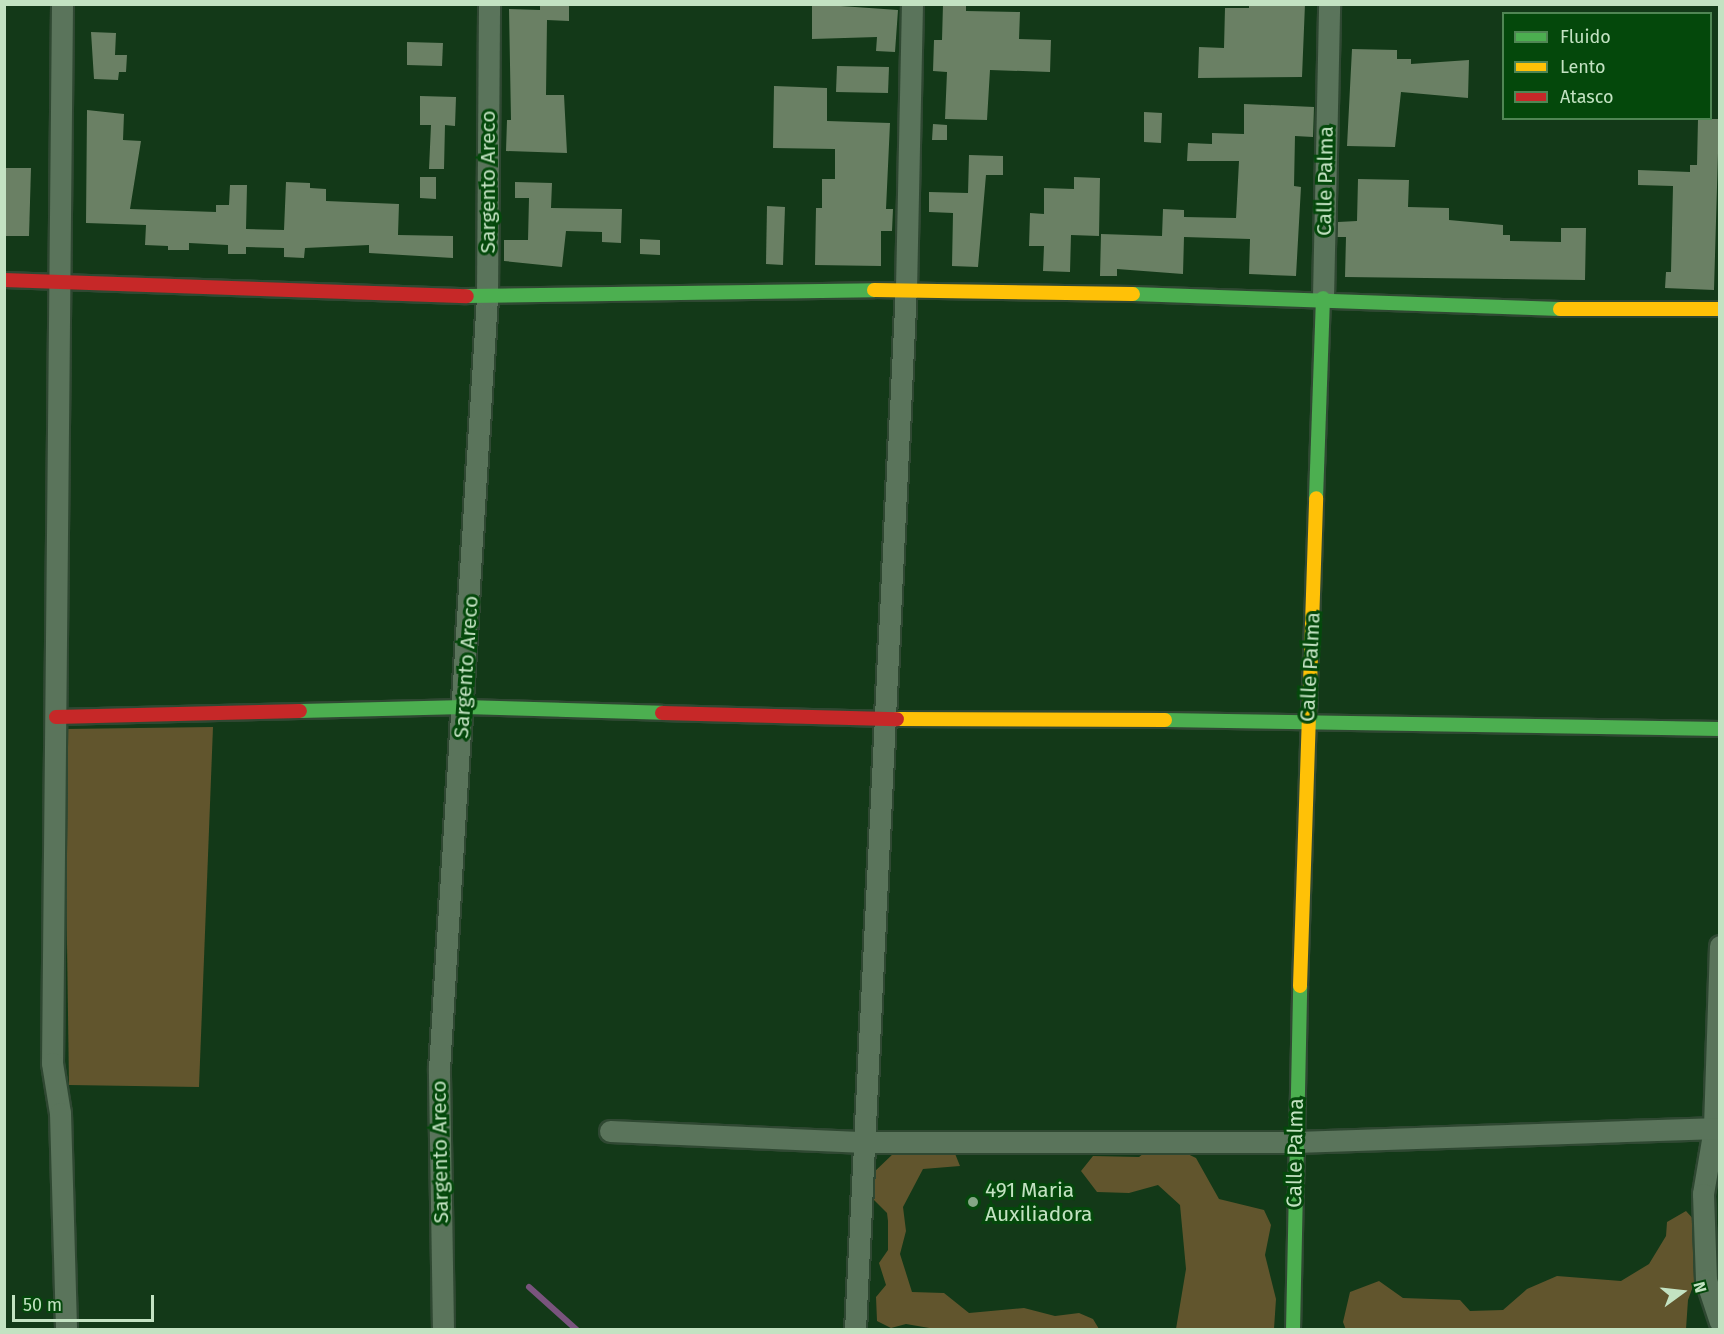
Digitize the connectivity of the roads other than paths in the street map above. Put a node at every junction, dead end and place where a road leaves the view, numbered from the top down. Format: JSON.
{"nodes":[{"id":1,"x":62,"y":4,"type":"edge"},
{"id":2,"x":489,"y":4,"type":"edge"},
{"id":3,"x":912,"y":4,"type":"edge"},
{"id":4,"x":1329,"y":4,"type":"edge"},
{"id":5,"x":4,"y":280,"type":"edge"},
{"id":6,"x":59,"y":281,"type":"junction"},
{"id":7,"x":906,"y":289,"type":"junction"},
{"id":8,"x":487,"y":297,"type":"junction"},
{"id":9,"x":1323,"y":298,"type":"junction"},
{"id":10,"x":1719,"y":309,"type":"edge"},
{"id":11,"x":465,"y":707,"type":"junction"},
{"id":12,"x":56,"y":717,"type":"junction"},
{"id":13,"x":886,"y":719,"type":"junction"},
{"id":14,"x":1307,"y":720,"type":"junction"},
{"id":15,"x":1719,"y":729,"type":"edge"},
{"id":16,"x":1719,"y":946,"type":"edge"},
{"id":17,"x":1717,"y":1128,"type":"edge"},
{"id":18,"x":610,"y":1131,"type":"dead end"},
{"id":19,"x":865,"y":1142,"type":"junction"},
{"id":20,"x":1295,"y":1142,"type":"junction"},
{"id":21,"x":1719,"y":1322,"type":"edge"},
{"id":22,"x":66,"y":1329,"type":"edge"},
{"id":23,"x":443,"y":1329,"type":"edge"},
{"id":24,"x":855,"y":1329,"type":"edge"},
{"id":25,"x":1293,"y":1329,"type":"edge"}],
"edges":[{"from":1,"to":6,"type":"street"},
{"from":2,"to":8,"type":"street","name":"Sargento Areco"},
{"from":3,"to":7,"type":"street"},
{"from":4,"to":9,"type":"street","name":"Calle Palma"},
{"from":5,"to":6,"type":"street"},
{"from":6,"to":8,"type":"street"},
{"from":6,"to":12,"type":"street"},
{"from":7,"to":8,"type":"street"},
{"from":7,"to":9,"type":"street"},
{"from":7,"to":13,"type":"street"},
{"from":8,"to":11,"type":"street","name":"Sargento Areco"},
{"from":9,"to":10,"type":"street"},
{"from":9,"to":14,"type":"street","name":"Calle Palma"},
{"from":11,"to":12,"type":"street"},
{"from":11,"to":13,"type":"street"},
{"from":11,"to":23,"type":"street","name":"Sargento Areco"},
{"from":12,"to":22,"type":"street"},
{"from":13,"to":14,"type":"street"},
{"from":13,"to":19,"type":"street"},
{"from":14,"to":15,"type":"street"},
{"from":14,"to":20,"type":"street","name":"Calle Palma"},
{"from":16,"to":17,"type":"street"},
{"from":17,"to":20,"type":"street"},
{"from":17,"to":21,"type":"street"},
{"from":18,"to":19,"type":"street"},
{"from":19,"to":20,"type":"street"},
{"from":19,"to":24,"type":"street"},
{"from":20,"to":25,"type":"street","name":"Calle Palma"}]}
